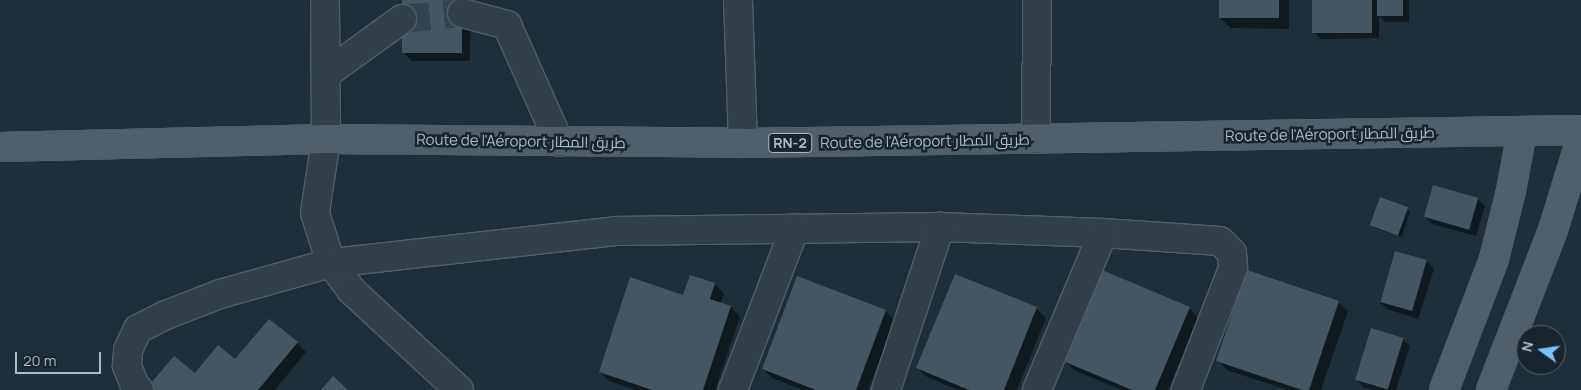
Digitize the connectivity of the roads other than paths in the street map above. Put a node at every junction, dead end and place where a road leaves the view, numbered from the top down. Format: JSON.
{"nodes":[{"id":1,"x":325,"y":0,"type":"edge"},
{"id":2,"x":738,"y":0,"type":"edge"},
{"id":3,"x":1036,"y":0,"type":"edge"},
{"id":4,"x":462,"y":13,"type":"tunnel mouth"},
{"id":5,"x":402,"y":19,"type":"tunnel mouth"},
{"id":6,"x":326,"y":74,"type":"junction"},
{"id":7,"x":1581,"y":130,"type":"edge"},
{"id":8,"x":1522,"y":131,"type":"junction"},
{"id":9,"x":326,"y":139,"type":"junction"},
{"id":10,"x":1036,"y":139,"type":"junction"},
{"id":11,"x":1581,"y":139,"type":"edge"},
{"id":12,"x":559,"y":142,"type":"junction"},
{"id":13,"x":743,"y":143,"type":"junction"},
{"id":14,"x":0,"y":147,"type":"edge"},
{"id":15,"x":940,"y":227,"type":"junction"},
{"id":16,"x":795,"y":228,"type":"junction"},
{"id":17,"x":1103,"y":233,"type":"junction"},
{"id":18,"x":331,"y":263,"type":"junction"},
{"id":19,"x":1193,"y":388,"type":"edge"},
{"id":20,"x":1040,"y":389,"type":"edge"},
{"id":21,"x":139,"y":390,"type":"edge"},
{"id":22,"x":459,"y":390,"type":"edge"},
{"id":23,"x":733,"y":390,"type":"edge"},
{"id":24,"x":886,"y":390,"type":"edge"},
{"id":25,"x":1444,"y":390,"type":"edge"},
{"id":26,"x":1492,"y":390,"type":"edge"}],
"edges":[{"from":1,"to":6,"type":"street"},
{"from":2,"to":13,"type":"street"},
{"from":3,"to":10,"type":"street"},
{"from":4,"to":12,"type":"street"},
{"from":5,"to":6,"type":"street"},
{"from":6,"to":9,"type":"street"},
{"from":7,"to":8,"type":"main road","name":"Route de l'Aéroport طريق المطار","number":"RN-2"},
{"from":8,"to":10,"type":"main road","name":"Route de l'Aéroport طريق المطار","number":"RN-2"},
{"from":8,"to":25,"type":"main road"},
{"from":9,"to":12,"type":"main road","name":"Route de l'Aéroport طريق المطار","number":"RN-2"},
{"from":9,"to":14,"type":"main road","name":"Route de l'Aéroport طريق المطار","number":"RN-2"},
{"from":9,"to":18,"type":"street"},
{"from":10,"to":13,"type":"main road","name":"Route de l'Aéroport طريق المطار","number":"RN-2"},
{"from":11,"to":26,"type":"main road"},
{"from":12,"to":13,"type":"main road","name":"Route de l'Aéroport طريق المطار","number":"RN-2"},
{"from":15,"to":16,"type":"street"},
{"from":15,"to":17,"type":"street"},
{"from":15,"to":24,"type":"street"},
{"from":16,"to":18,"type":"street"},
{"from":16,"to":23,"type":"street"},
{"from":17,"to":19,"type":"street"},
{"from":17,"to":20,"type":"street"},
{"from":18,"to":21,"type":"street"},
{"from":18,"to":22,"type":"street"}]}
